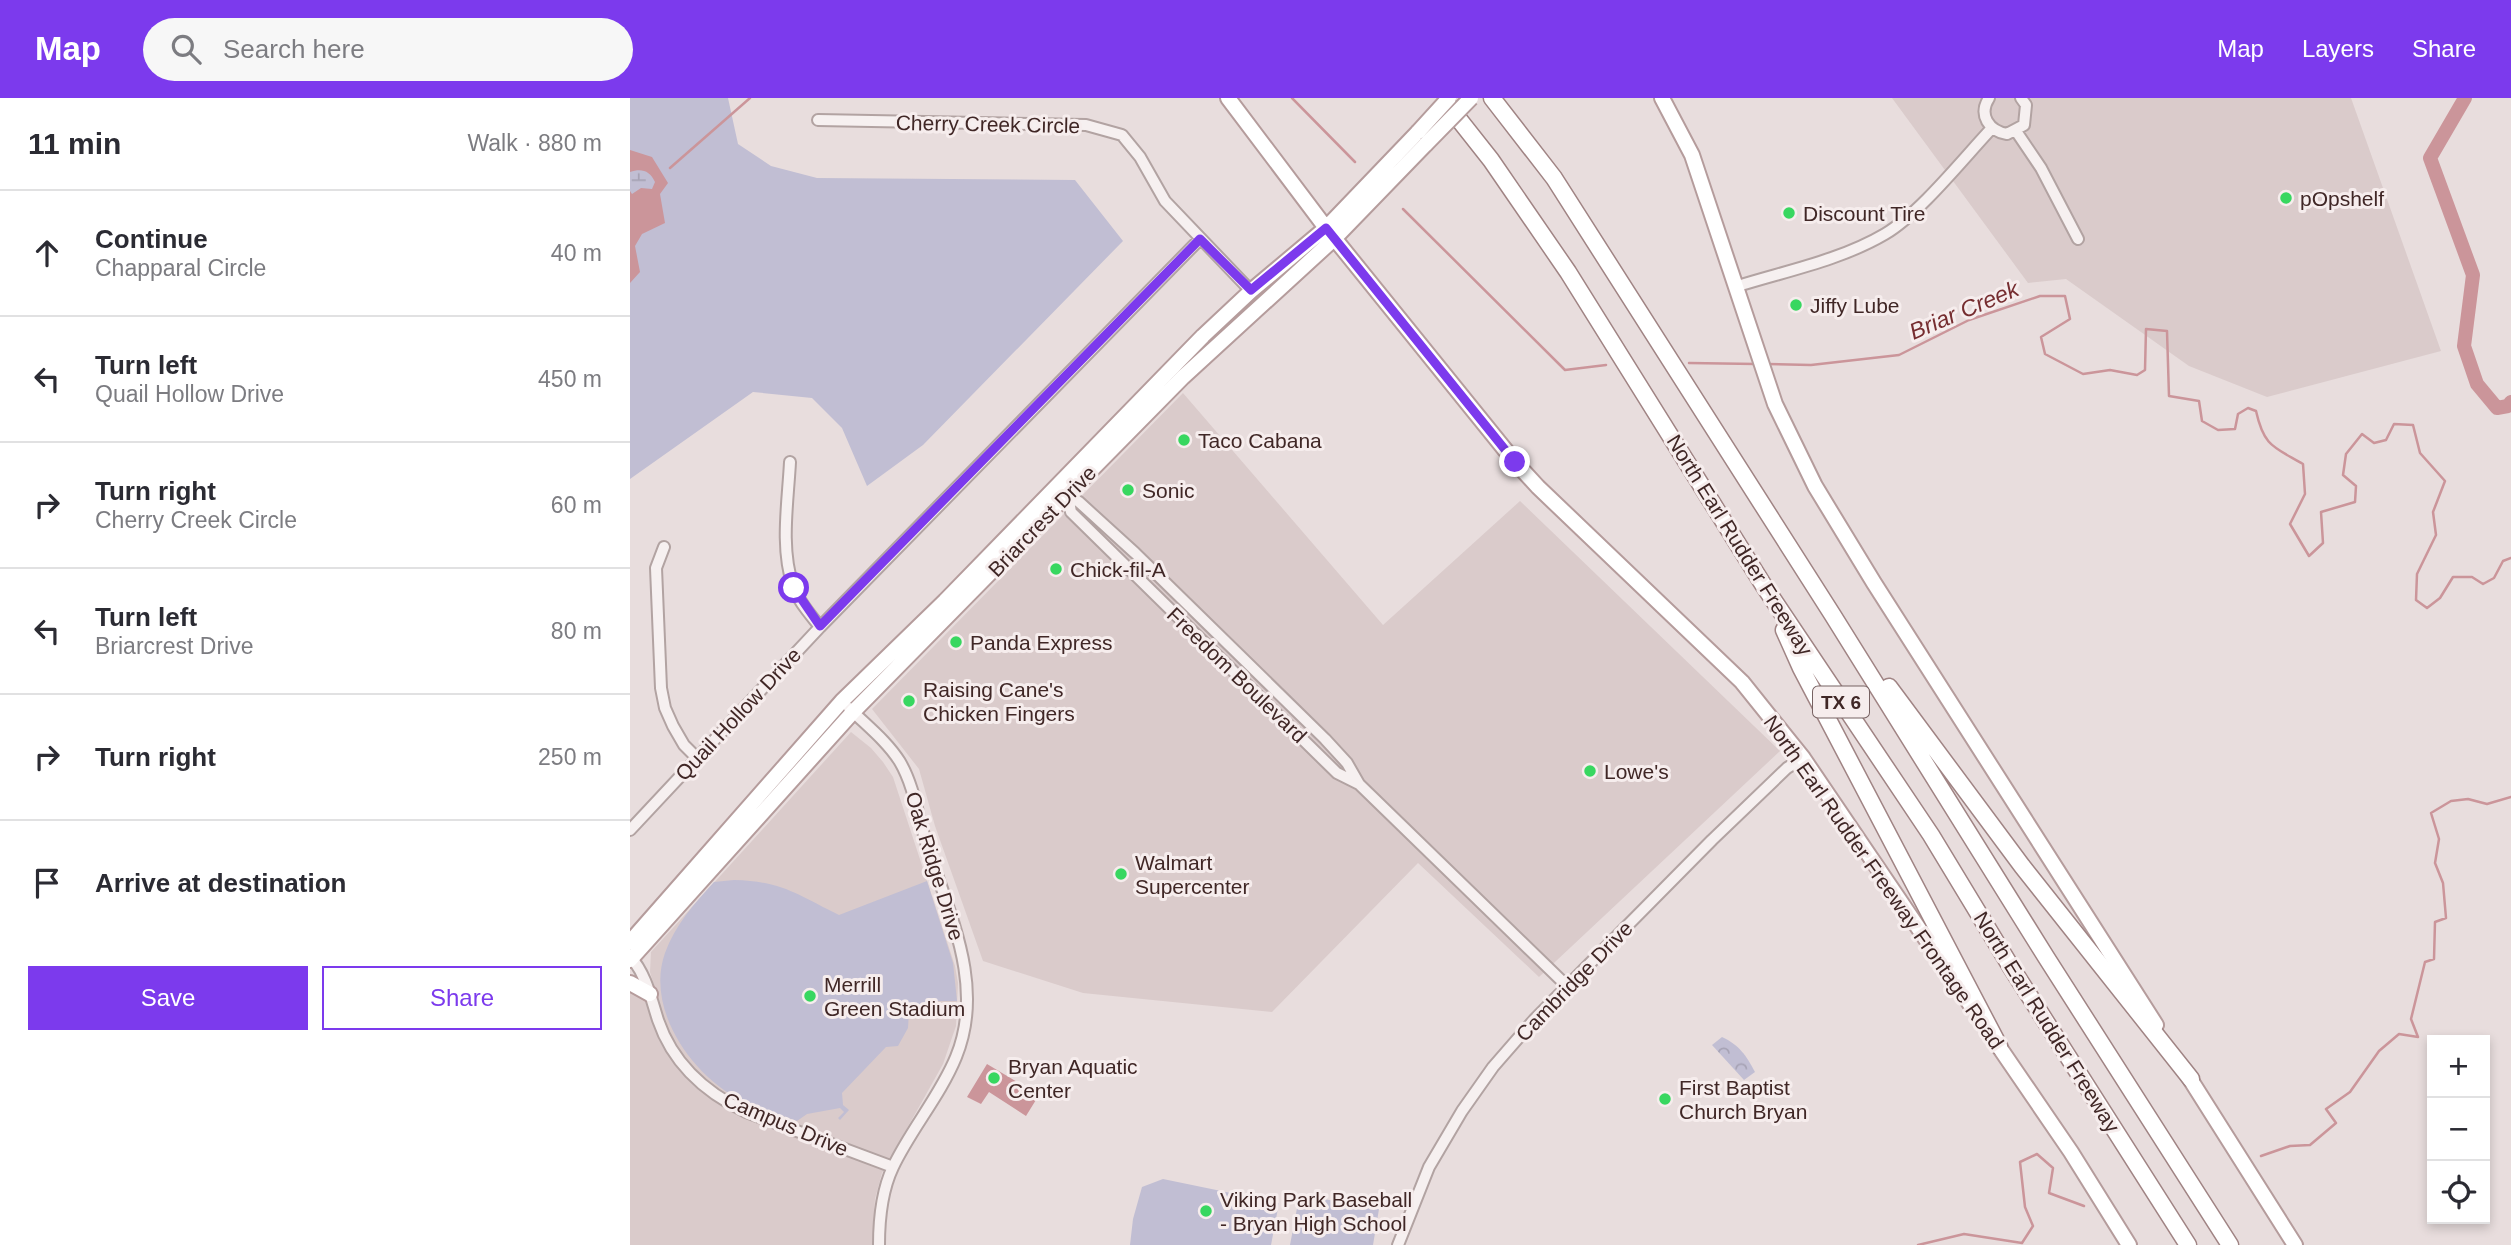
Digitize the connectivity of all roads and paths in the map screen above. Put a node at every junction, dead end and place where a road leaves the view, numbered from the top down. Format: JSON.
{"nodes":[{"id":1,"x":1228,"y":98,"type":"edge"},
{"id":2,"x":1442,"y":98,"type":"edge"},
{"id":3,"x":1450,"y":98,"type":"edge"},
{"id":4,"x":1471,"y":98,"type":"edge"},
{"id":5,"x":1492,"y":98,"type":"edge"},
{"id":6,"x":1662,"y":98,"type":"edge"},
{"id":7,"x":1989,"y":98,"type":"edge"},
{"id":8,"x":2021,"y":98,"type":"edge"},
{"id":9,"x":818,"y":120,"type":"dead end"},
{"id":10,"x":1992,"y":128,"type":"junction"},
{"id":11,"x":2016,"y":131,"type":"junction"},
{"id":12,"x":1422,"y":138,"type":"junction"},
{"id":13,"x":1331,"y":232,"type":"junction"},
{"id":14,"x":1200,"y":239,"type":"junction"},
{"id":15,"x":2078,"y":239,"type":"dead end"},
{"id":16,"x":1738,"y":286,"type":"junction"},
{"id":17,"x":1251,"y":290,"type":"junction"},
{"id":18,"x":790,"y":462,"type":"dead end"},
{"id":19,"x":1056,"y":485,"type":"junction"},
{"id":20,"x":1068,"y":496,"type":"junction"},
{"id":21,"x":664,"y":547,"type":"dead end"},
{"id":22,"x":1764,"y":586,"type":"junction"},
{"id":23,"x":1174,"y":592,"type":"junction"},
{"id":24,"x":1163,"y":603,"type":"junction"},
{"id":25,"x":1832,"y":614,"type":"junction"},
{"id":26,"x":820,"y":626,"type":"junction"},
{"id":27,"x":1224,"y":641,"type":"junction"},
{"id":28,"x":1214,"y":652,"type":"junction"},
{"id":29,"x":1284,"y":699,"type":"junction"},
{"id":30,"x":842,"y":701,"type":"junction"},
{"id":31,"x":1273,"y":710,"type":"junction"},
{"id":32,"x":853,"y":712,"type":"junction"},
{"id":33,"x":697,"y":758,"type":"junction"},
{"id":34,"x":1803,"y":758,"type":"junction"},
{"id":35,"x":1359,"y":784,"type":"junction"},
{"id":36,"x":630,"y":830,"type":"edge"},
{"id":37,"x":630,"y":942,"type":"edge"},
{"id":38,"x":631,"y":958,"type":"edge"},
{"id":39,"x":630,"y":983,"type":"edge"},
{"id":40,"x":1567,"y":986,"type":"junction"},
{"id":41,"x":650,"y":994,"type":"junction"},
{"id":42,"x":1999,"y":1046,"type":"junction"},
{"id":43,"x":2190,"y":1079,"type":"junction"},
{"id":44,"x":893,"y":1167,"type":"junction"},
{"id":45,"x":880,"y":1245,"type":"edge"},
{"id":46,"x":1398,"y":1245,"type":"edge"},
{"id":47,"x":2129,"y":1245,"type":"edge"},
{"id":48,"x":2188,"y":1245,"type":"edge"},
{"id":49,"x":2230,"y":1245,"type":"edge"},
{"id":50,"x":2295,"y":1245,"type":"edge"}],
"edges":[{"from":1,"to":13,"type":"main road","name":"North Earl Rudder Freeway Frontage Road"},
{"from":2,"to":22,"type":"highway","name":"North Earl Rudder Freeway","number":"TX 6"},
{"from":3,"to":12,"type":"main road","name":"Briarcrest Drive","bridge":true},
{"from":4,"to":12,"type":"main road","name":"Briarcrest Drive","bridge":true},
{"from":5,"to":25,"type":"highway","name":"North Earl Rudder Freeway","number":"TX 6"},
{"from":6,"to":16,"type":"main road"},
{"from":7,"to":10,"type":"street"},
{"from":8,"to":11,"type":"street"},
{"from":9,"to":14,"type":"street","name":"Cherry Creek Circle"},
{"from":10,"to":11,"type":"street"},
{"from":10,"to":16,"type":"street"},
{"from":11,"to":15,"type":"street"},
{"from":12,"to":13,"type":"main road","name":"Briarcrest Drive"},
{"from":13,"to":17,"type":"main road","name":"Briarcrest Drive"},
{"from":13,"to":20,"type":"main road","name":"Briarcrest Drive"},
{"from":13,"to":34,"type":"main road","name":"North Earl Rudder Freeway Frontage Road"},
{"from":14,"to":17,"type":"street","name":"Cherry Creek Circle"},
{"from":14,"to":26,"type":"street","name":"Quail Hollow Drive"},
{"from":16,"to":43,"type":"main road"},
{"from":17,"to":19,"type":"main road","name":"Briarcrest Drive"},
{"from":18,"to":26,"type":"street"},
{"from":19,"to":20,"type":"street","name":"Freedom Boulevard"},
{"from":19,"to":30,"type":"main road","name":"Briarcrest Drive"},
{"from":20,"to":23,"type":"street","name":"Freedom Boulevard"},
{"from":20,"to":24,"type":"street","name":"Freedom Boulevard"},
{"from":20,"to":32,"type":"main road","name":"Briarcrest Drive"},
{"from":21,"to":33,"type":"street"},
{"from":22,"to":42,"type":"highway"},
{"from":22,"to":48,"type":"highway","name":"North Earl Rudder Freeway","number":"TX 6"},
{"from":23,"to":24,"type":"street"},
{"from":23,"to":27,"type":"street","name":"Freedom Boulevard"},
{"from":24,"to":28,"type":"street","name":"Freedom Boulevard"},
{"from":25,"to":43,"type":"highway"},
{"from":25,"to":49,"type":"highway","name":"North Earl Rudder Freeway","number":"TX 6"},
{"from":26,"to":33,"type":"street","name":"Quail Hollow Drive"},
{"from":27,"to":28,"type":"street"},
{"from":27,"to":29,"type":"street","name":"Freedom Boulevard"},
{"from":28,"to":31,"type":"street","name":"Freedom Boulevard"},
{"from":29,"to":31,"type":"street"},
{"from":29,"to":35,"type":"street","name":"Freedom Boulevard"},
{"from":30,"to":32,"type":"street","name":"Oak Ridge Drive"},
{"from":30,"to":37,"type":"main road","name":"Briarcrest Drive"},
{"from":31,"to":35,"type":"street","name":"Freedom Boulevard"},
{"from":32,"to":38,"type":"main road","name":"Briarcrest Drive"},
{"from":32,"to":44,"type":"street","name":"Oak Ridge Drive"},
{"from":33,"to":36,"type":"street","name":"Quail Hollow Drive"},
{"from":34,"to":40,"type":"street","name":"Cambridge Drive"},
{"from":34,"to":42,"type":"main road","name":"North Earl Rudder Freeway Frontage Road"},
{"from":35,"to":40,"type":"street","name":"Freedom Boulevard"},
{"from":38,"to":41,"type":"street","name":"Campus Drive"},
{"from":39,"to":41,"type":"main road"},
{"from":40,"to":46,"type":"street","name":"Cambridge Drive"},
{"from":41,"to":44,"type":"street","name":"Campus Drive"},
{"from":42,"to":47,"type":"main road","name":"North Earl Rudder Freeway Frontage Road"},
{"from":43,"to":50,"type":"main road"},
{"from":44,"to":45,"type":"street","name":"Oak Ridge Drive"}]}
